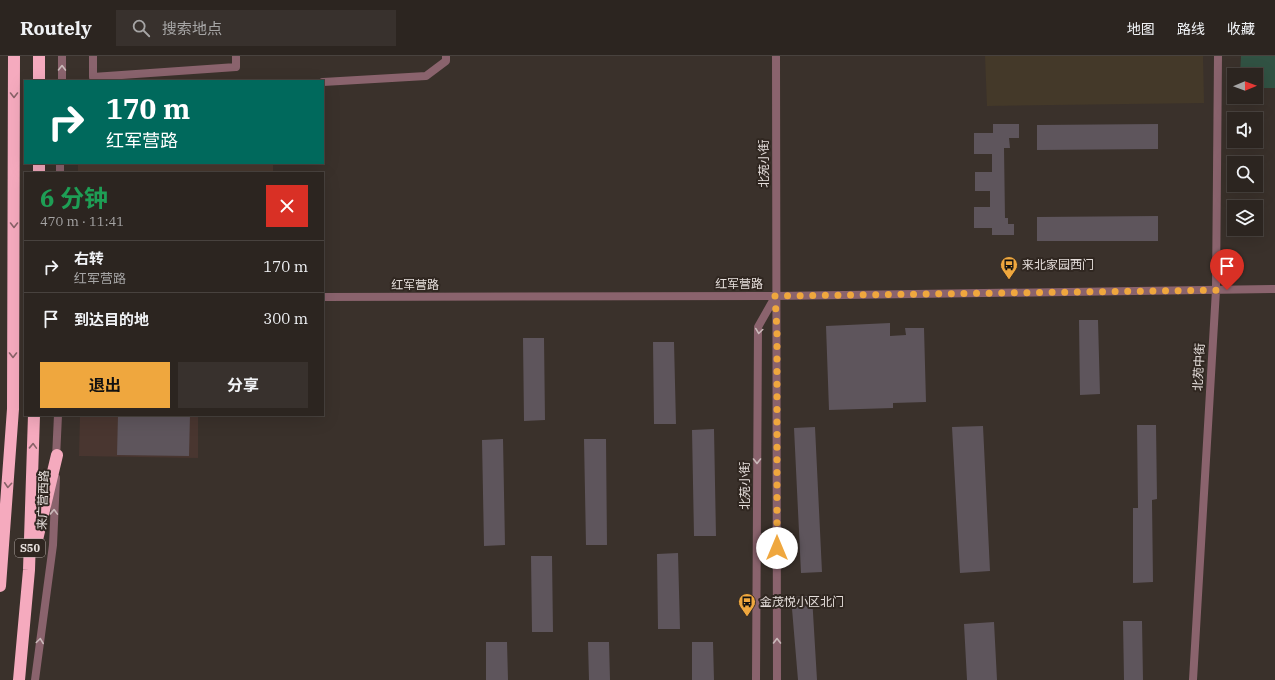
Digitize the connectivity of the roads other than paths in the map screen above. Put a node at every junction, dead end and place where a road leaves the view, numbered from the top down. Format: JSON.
{"nodes":[{"id":1,"x":14,"y":56,"type":"edge"},
{"id":2,"x":39,"y":56,"type":"edge"},
{"id":3,"x":62,"y":56,"type":"edge"},
{"id":4,"x":93,"y":56,"type":"edge"},
{"id":5,"x":236,"y":56,"type":"edge"},
{"id":6,"x":446,"y":56,"type":"edge"},
{"id":7,"x":776,"y":56,"type":"edge"},
{"id":8,"x":1218,"y":56,"type":"edge"},
{"id":9,"x":39,"y":80,"type":"edge"},
{"id":10,"x":62,"y":80,"type":"edge"},
{"id":11,"x":324,"y":82,"type":"edge"},
{"id":12,"x":1275,"y":289,"type":"edge"},
{"id":13,"x":1216,"y":290,"type":"junction"},
{"id":14,"x":775,"y":296,"type":"junction"},
{"id":15,"x":324,"y":297,"type":"edge"},
{"id":16,"x":34,"y":416,"type":"edge"},
{"id":17,"x":58,"y":416,"type":"edge"},
{"id":18,"x":57,"y":455,"type":"junction"},
{"id":19,"x":29,"y":570,"type":"junction"},
{"id":20,"x":0,"y":586,"type":"edge"},
{"id":21,"x":19,"y":680,"type":"edge"},
{"id":22,"x":35,"y":680,"type":"edge"},
{"id":23,"x":756,"y":680,"type":"edge"},
{"id":24,"x":777,"y":680,"type":"edge"},
{"id":25,"x":1193,"y":680,"type":"edge"}],
"edges":[{"from":1,"to":20,"type":"highway","number":"S50","one_way":true},
{"from":2,"to":9,"type":"highway"},
{"from":10,"to":3,"type":"street","one_way":true},
{"from":4,"to":5,"type":"street"},
{"from":6,"to":11,"type":"street"},
{"from":7,"to":14,"type":"street","name":"北苑小街"},
{"from":8,"to":13,"type":"street","name":"北苑中街"},
{"from":12,"to":13,"type":"street","name":"红军营路"},
{"from":13,"to":14,"type":"street","name":"红军营路"},
{"from":13,"to":25,"type":"street","name":"北苑中街"},
{"from":14,"to":15,"type":"street","name":"红军营路"},
{"from":14,"to":23,"type":"street","name":"北苑小街","one_way":true},
{"from":24,"to":14,"type":"street","name":"北苑小街","one_way":true},
{"from":19,"to":16,"type":"highway","number":"S50","one_way":true},
{"from":17,"to":18,"type":"street","name":"来广营西路"},
{"from":18,"to":19,"type":"highway"},
{"from":22,"to":18,"type":"street","name":"来广营西路","one_way":true},
{"from":19,"to":21,"type":"highway","number":"S50"}]}
